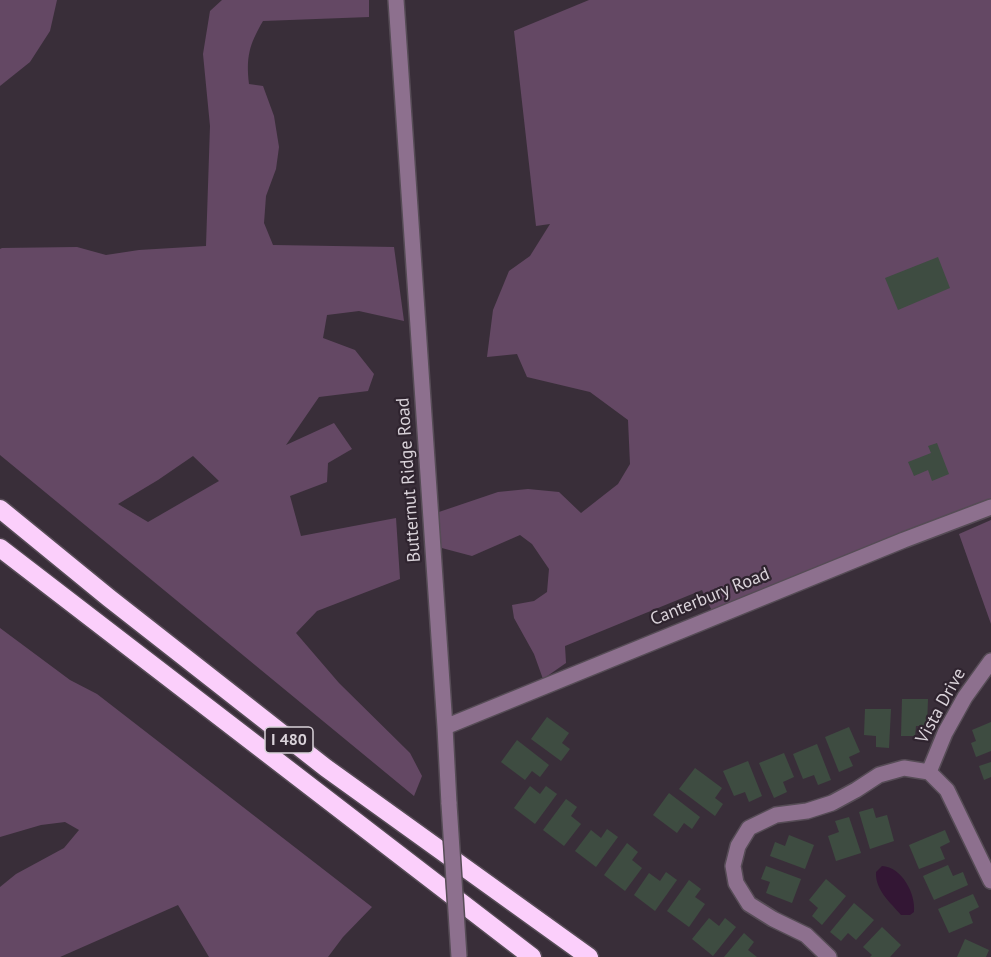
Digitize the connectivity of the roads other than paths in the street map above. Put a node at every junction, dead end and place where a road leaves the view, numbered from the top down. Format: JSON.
{"nodes":[{"id":1,"x":396,"y":0,"type":"edge"},
{"id":2,"x":991,"y":507,"type":"edge"},
{"id":3,"x":0,"y":509,"type":"edge"},
{"id":4,"x":0,"y":548,"type":"edge"},
{"id":5,"x":991,"y":661,"type":"edge"},
{"id":6,"x":445,"y":727,"type":"junction"},
{"id":7,"x":929,"y":772,"type":"junction"},
{"id":8,"x":991,"y":881,"type":"edge"},
{"id":9,"x":459,"y":957,"type":"edge"},
{"id":10,"x":532,"y":957,"type":"edge"},
{"id":11,"x":589,"y":957,"type":"edge"},
{"id":12,"x":829,"y":957,"type":"edge"}],
"edges":[{"from":1,"to":6,"type":"street","name":"Butternut Ridge Road"},
{"from":2,"to":6,"type":"street","name":"Canterbury Road"},
{"from":3,"to":11,"type":"highway","number":"I 480"},
{"from":4,"to":10,"type":"highway","number":"I 480"},
{"from":5,"to":7,"type":"street","name":"Vista Drive"},
{"from":6,"to":9,"type":"street","name":"Butternut Ridge Road","bridge":true},
{"from":7,"to":8,"type":"street"},
{"from":7,"to":12,"type":"street"}]}
